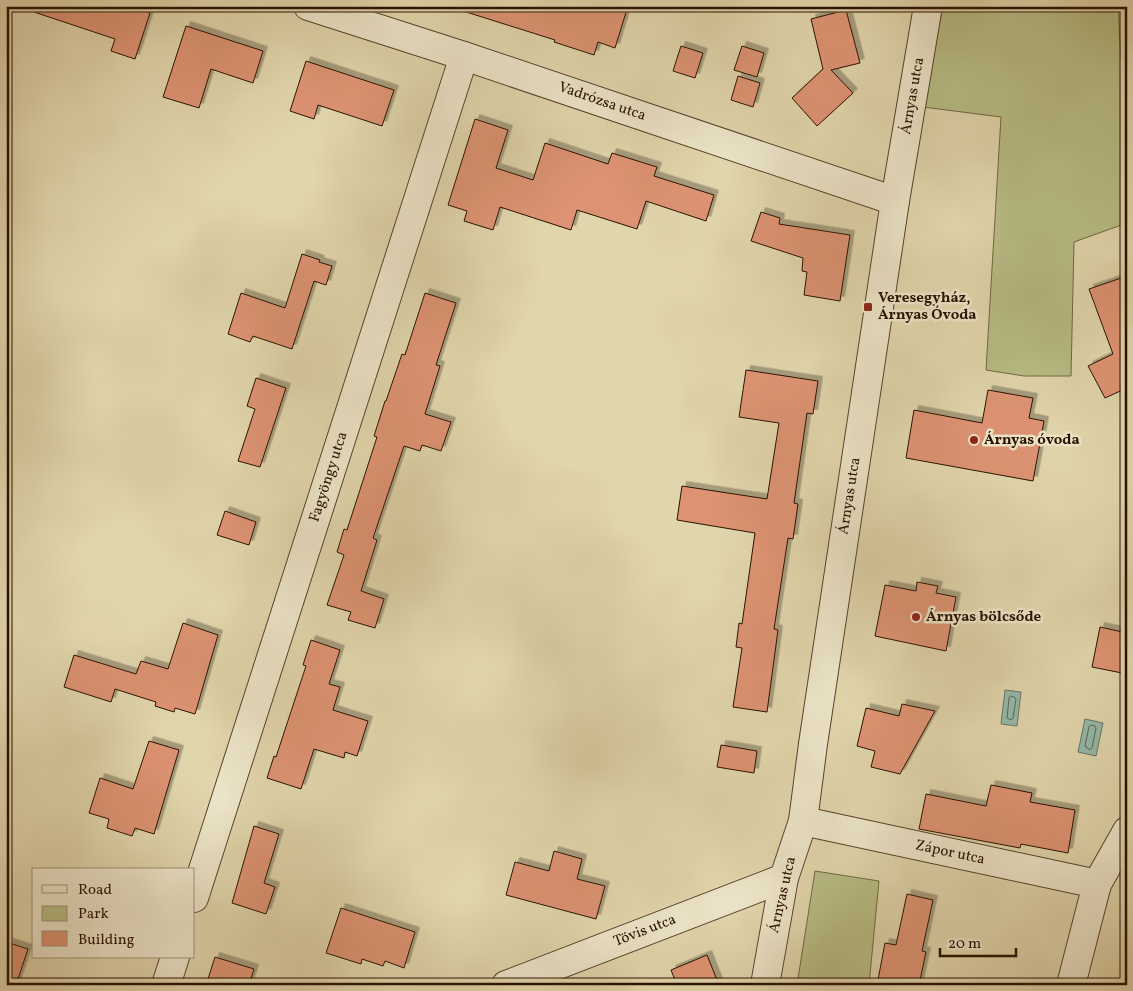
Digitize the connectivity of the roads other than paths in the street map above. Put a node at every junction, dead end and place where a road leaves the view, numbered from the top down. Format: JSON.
{"nodes":[{"id":1,"x":308,"y":6,"type":"edge"},
{"id":2,"x":928,"y":6,"type":"edge"},
{"id":3,"x":464,"y":56,"type":"junction"},
{"id":4,"x":895,"y":201,"type":"junction"},
{"id":5,"x":803,"y":821,"type":"junction"},
{"id":6,"x":1127,"y":831,"type":"edge"},
{"id":7,"x":784,"y":878,"type":"junction"},
{"id":8,"x":1098,"y":884,"type":"junction"},
{"id":9,"x":195,"y":895,"type":"edge"},
{"id":10,"x":175,"y":958,"type":"edge"},
{"id":11,"x":166,"y":985,"type":"edge"},
{"id":12,"x":506,"y":985,"type":"edge"},
{"id":13,"x":765,"y":985,"type":"edge"},
{"id":14,"x":1071,"y":985,"type":"edge"}],
"edges":[{"from":1,"to":3,"type":"street","name":"Vadrózsa utca"},
{"from":2,"to":4,"type":"street","name":"Árnyas utca"},
{"from":3,"to":4,"type":"street","name":"Vadrózsa utca"},
{"from":3,"to":9,"type":"street","name":"Fagyöngy utca"},
{"from":4,"to":5,"type":"street","name":"Árnyas utca"},
{"from":5,"to":7,"type":"street","name":"Árnyas utca"},
{"from":5,"to":8,"type":"street","name":"Zápor utca"},
{"from":6,"to":8,"type":"street"},
{"from":7,"to":12,"type":"street","name":"Tövis utca"},
{"from":7,"to":13,"type":"street","name":"Árnyas utca"},
{"from":8,"to":14,"type":"street"},
{"from":10,"to":11,"type":"street"}]}
